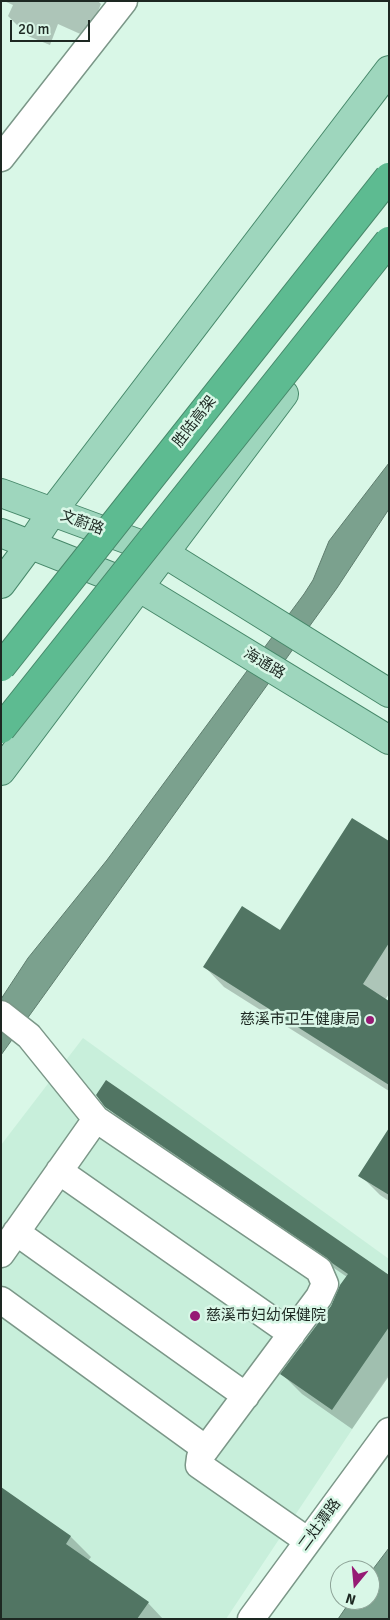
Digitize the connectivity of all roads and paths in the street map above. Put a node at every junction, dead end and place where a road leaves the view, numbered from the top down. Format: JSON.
{"nodes":[{"id":1,"x":124,"y":1,"type":"edge"},
{"id":2,"x":389,"y":70,"type":"edge"},
{"id":3,"x":1,"y":158,"type":"edge"},
{"id":4,"x":389,"y":177,"type":"edge"},
{"id":5,"x":389,"y":241,"type":"edge"},
{"id":6,"x":389,"y":255,"type":"edge"},
{"id":7,"x":1,"y":493,"type":"edge"},
{"id":8,"x":52,"y":512,"type":"junction"},
{"id":9,"x":1,"y":533,"type":"edge"},
{"id":10,"x":30,"y":545,"type":"junction"},
{"id":11,"x":164,"y":553,"type":"junction"},
{"id":12,"x":1,"y":584,"type":"edge"},
{"id":13,"x":140,"y":588,"type":"junction"},
{"id":14,"x":1,"y":667,"type":"edge"},
{"id":15,"x":389,"y":692,"type":"edge"},
{"id":16,"x":1,"y":729,"type":"edge"},
{"id":17,"x":389,"y":740,"type":"edge"},
{"id":18,"x":1,"y":771,"type":"edge"},
{"id":19,"x":1,"y":1014,"type":"edge"},
{"id":20,"x":96,"y":1119,"type":"junction"},
{"id":21,"x":59,"y":1171,"type":"junction"},
{"id":22,"x":16,"y":1232,"type":"junction"},
{"id":23,"x":1,"y":1254,"type":"edge"},
{"id":24,"x":1,"y":1300,"type":"edge"},
{"id":25,"x":292,"y":1334,"type":"junction"},
{"id":26,"x":246,"y":1396,"type":"junction"},
{"id":27,"x":389,"y":1431,"type":"edge"},
{"id":28,"x":206,"y":1449,"type":"junction"},
{"id":29,"x":308,"y":1541,"type":"junction"},
{"id":30,"x":251,"y":1619,"type":"edge"}],
"edges":[{"from":1,"to":3,"type":"street"},
{"from":2,"to":8,"type":"main road"},
{"from":4,"to":14,"type":"highway","name":"胜陆高架","bridge":true},
{"from":5,"to":16,"type":"highway","bridge":true},
{"from":6,"to":11,"type":"main road"},
{"from":7,"to":8,"type":"main road","name":"文蔚路"},
{"from":8,"to":10,"type":"main road"},
{"from":8,"to":11,"type":"main road","name":"文蔚路"},
{"from":9,"to":10,"type":"main road"},
{"from":10,"to":12,"type":"main road"},
{"from":10,"to":13,"type":"main road"},
{"from":11,"to":13,"type":"main road"},
{"from":11,"to":15,"type":"main road"},
{"from":13,"to":17,"type":"main road","name":"海通路"},
{"from":13,"to":18,"type":"main road"},
{"from":19,"to":20,"type":"street"},
{"from":20,"to":21,"type":"street"},
{"from":20,"to":25,"type":"street"},
{"from":21,"to":22,"type":"street"},
{"from":21,"to":25,"type":"street"},
{"from":22,"to":23,"type":"street"},
{"from":22,"to":26,"type":"street"},
{"from":24,"to":28,"type":"street"},
{"from":25,"to":26,"type":"street"},
{"from":26,"to":28,"type":"street"},
{"from":27,"to":29,"type":"street","name":"二灶潭路"},
{"from":28,"to":29,"type":"street"},
{"from":29,"to":30,"type":"street","name":"二灶潭路"}]}
